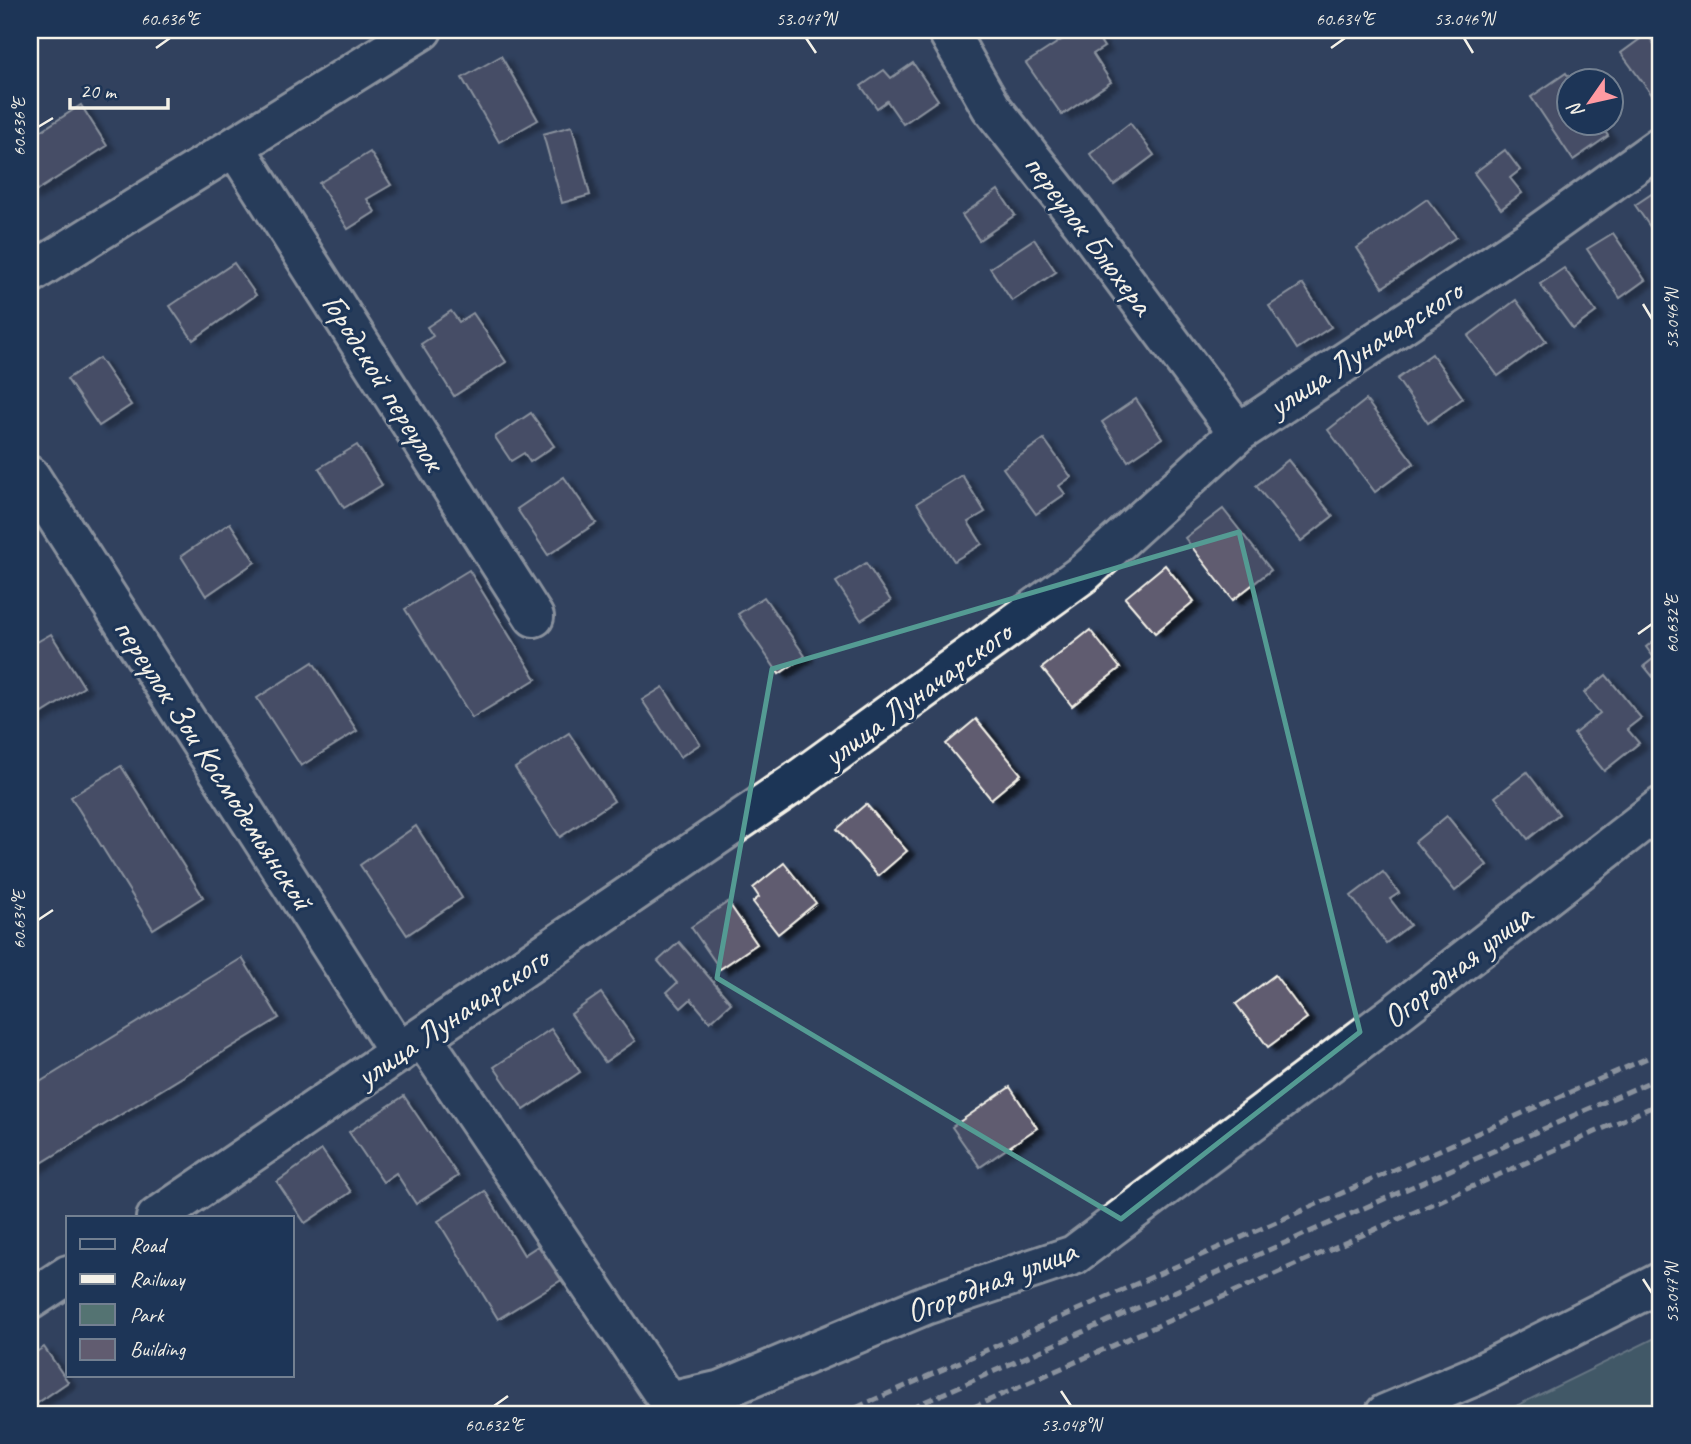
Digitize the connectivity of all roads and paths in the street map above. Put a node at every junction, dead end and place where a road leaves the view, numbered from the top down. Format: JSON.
{"nodes":[{"id":1,"x":422,"y":30,"type":"edge"},
{"id":2,"x":947,"y":30,"type":"edge"},
{"id":3,"x":1661,"y":146,"type":"edge"},
{"id":4,"x":234,"y":147,"type":"junction"},
{"id":5,"x":30,"y":274,"type":"edge"},
{"id":6,"x":1238,"y":433,"type":"junction"},
{"id":7,"x":30,"y":476,"type":"edge"},
{"id":8,"x":534,"y":617,"type":"dead end"},
{"id":9,"x":1661,"y":807,"type":"edge"},
{"id":10,"x":411,"y":1045,"type":"junction"},
{"id":11,"x":159,"y":1216,"type":"edge"},
{"id":12,"x":66,"y":1276,"type":"edge"},
{"id":13,"x":1661,"y":1282,"type":"edge"},
{"id":14,"x":30,"y":1300,"type":"edge"},
{"id":15,"x":1385,"y":1414,"type":"edge"}],
"edges":[{"from":1,"to":4,"type":"street"},
{"from":2,"to":6,"type":"street","name":"переулок Блюхера"},
{"from":3,"to":6,"type":"street","name":"улица Луначарского"},
{"from":4,"to":5,"type":"street"},
{"from":4,"to":8,"type":"street","name":"Городской переулок"},
{"from":6,"to":10,"type":"street","name":"улица Луначарского"},
{"from":7,"to":10,"type":"street","name":"переулок Зои Космодемьянской"},
{"from":9,"to":10,"type":"street","name":"Огородная улица"},
{"from":10,"to":11,"type":"street","name":"улица Луначарского"},
{"from":12,"to":14,"type":"street"},
{"from":13,"to":15,"type":"street"}]}
